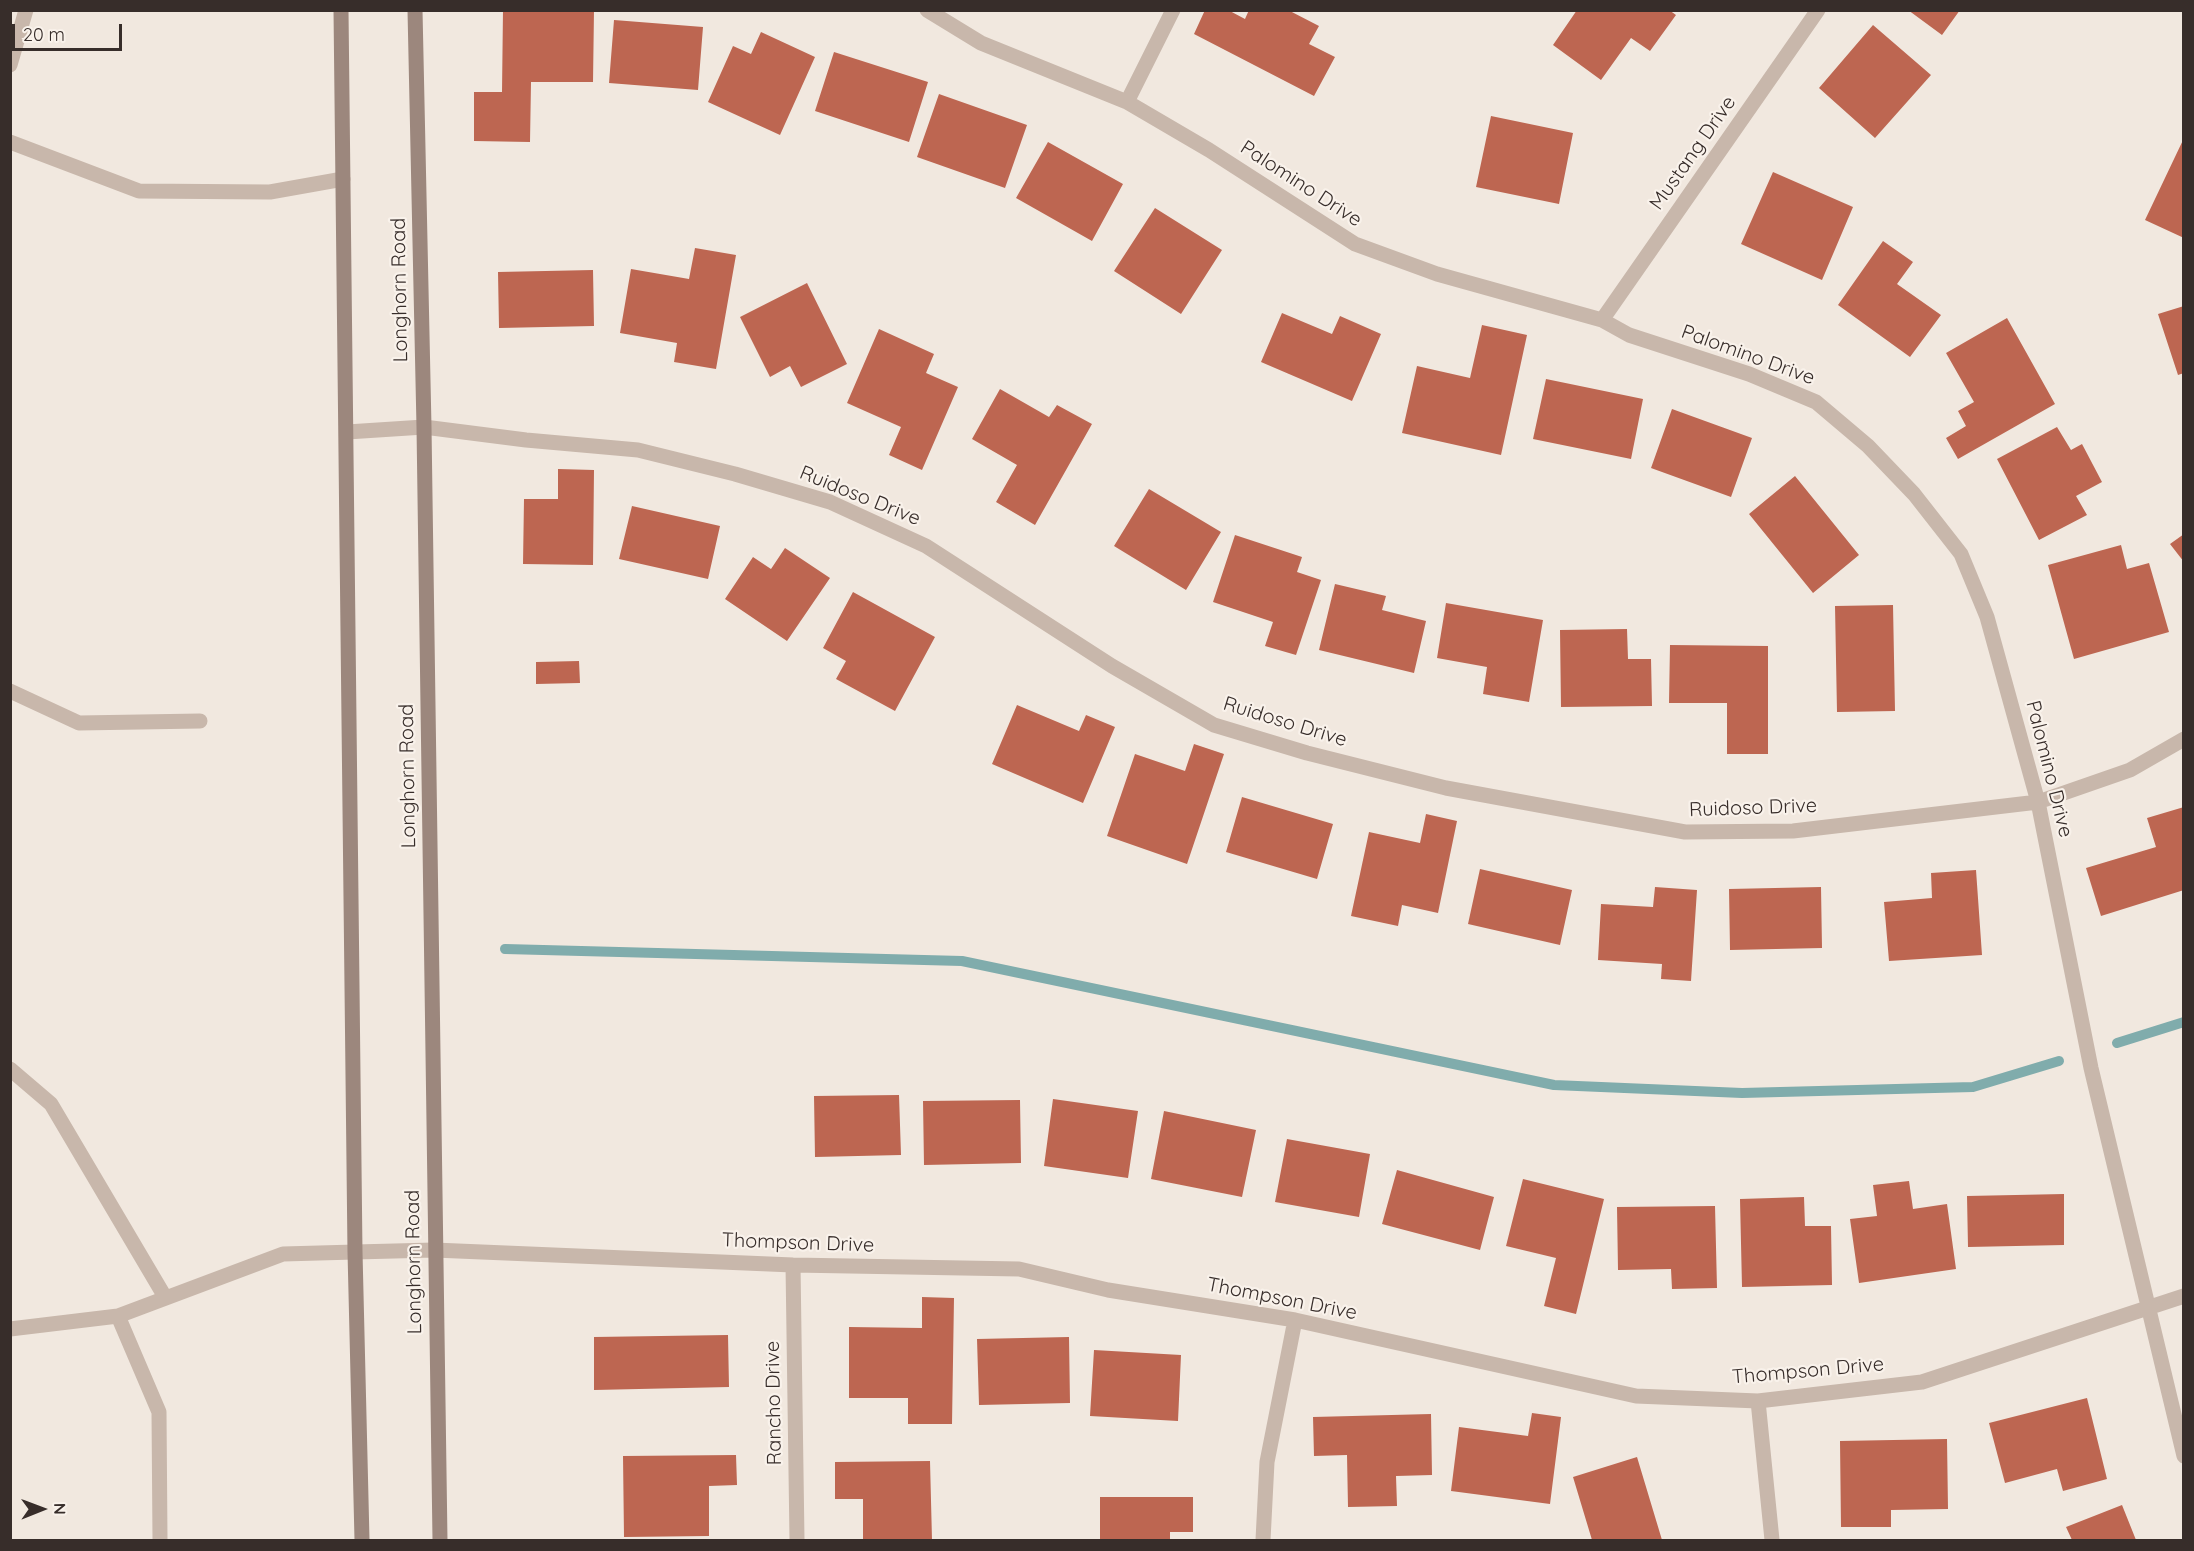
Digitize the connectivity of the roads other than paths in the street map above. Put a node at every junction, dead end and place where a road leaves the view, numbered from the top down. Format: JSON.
{"nodes":[{"id":1,"x":26,"y":10,"type":"edge"},
{"id":2,"x":341,"y":10,"type":"edge"},
{"id":3,"x":415,"y":10,"type":"edge"},
{"id":4,"x":927,"y":10,"type":"edge"},
{"id":5,"x":1173,"y":10,"type":"edge"},
{"id":6,"x":1818,"y":10,"type":"edge"},
{"id":7,"x":10,"y":65,"type":"edge"},
{"id":8,"x":1127,"y":102,"type":"junction"},
{"id":9,"x":10,"y":142,"type":"edge"},
{"id":10,"x":343,"y":179,"type":"junction"},
{"id":11,"x":1602,"y":320,"type":"junction"},
{"id":12,"x":424,"y":427,"type":"junction"},
{"id":13,"x":347,"y":432,"type":"junction"},
{"id":14,"x":10,"y":691,"type":"edge"},
{"id":15,"x":200,"y":721,"type":"dead end"},
{"id":16,"x":2184,"y":739,"type":"edge"},
{"id":17,"x":2038,"y":802,"type":"junction"},
{"id":18,"x":10,"y":1069,"type":"edge"},
{"id":19,"x":435,"y":1250,"type":"junction"},
{"id":20,"x":356,"y":1252,"type":"junction"},
{"id":21,"x":793,"y":1265,"type":"junction"},
{"id":22,"x":2184,"y":1296,"type":"edge"},
{"id":23,"x":165,"y":1298,"type":"junction"},
{"id":24,"x":2147,"y":1307,"type":"junction"},
{"id":25,"x":118,"y":1316,"type":"junction"},
{"id":26,"x":1294,"y":1320,"type":"junction"},
{"id":27,"x":10,"y":1329,"type":"edge"},
{"id":28,"x":1758,"y":1401,"type":"junction"},
{"id":29,"x":2184,"y":1456,"type":"edge"},
{"id":30,"x":160,"y":1540,"type":"edge"},
{"id":31,"x":362,"y":1540,"type":"edge"},
{"id":32,"x":440,"y":1540,"type":"edge"},
{"id":33,"x":797,"y":1540,"type":"edge"},
{"id":34,"x":1263,"y":1540,"type":"edge"},
{"id":35,"x":1772,"y":1540,"type":"edge"}],
"edges":[{"from":1,"to":7,"type":"street"},
{"from":2,"to":10,"type":"main road"},
{"from":3,"to":12,"type":"main road","name":"Longhorn Road"},
{"from":4,"to":8,"type":"street","name":"Palomino Drive"},
{"from":5,"to":8,"type":"street"},
{"from":6,"to":11,"type":"street","name":"Mustang Drive"},
{"from":8,"to":11,"type":"street","name":"Palomino Drive"},
{"from":9,"to":10,"type":"street"},
{"from":10,"to":13,"type":"main road"},
{"from":11,"to":17,"type":"street","name":"Palomino Drive"},
{"from":12,"to":13,"type":"street","name":"Ruidoso Drive"},
{"from":12,"to":17,"type":"street","name":"Ruidoso Drive"},
{"from":12,"to":19,"type":"main road","name":"Longhorn Road"},
{"from":13,"to":20,"type":"main road"},
{"from":14,"to":15,"type":"street"},
{"from":16,"to":17,"type":"street","name":"Ruidoso Drive"},
{"from":17,"to":24,"type":"street","name":"Palomino Drive"},
{"from":18,"to":23,"type":"street"},
{"from":19,"to":20,"type":"street","name":"Thompson Drive"},
{"from":19,"to":21,"type":"street","name":"Thompson Drive"},
{"from":19,"to":32,"type":"main road","name":"Longhorn Road"},
{"from":20,"to":23,"type":"street","name":"Thompson Drive"},
{"from":20,"to":31,"type":"main road"},
{"from":21,"to":26,"type":"street","name":"Thompson Drive"},
{"from":21,"to":33,"type":"street","name":"Rancho Drive"},
{"from":22,"to":24,"type":"street","name":"Thompson Drive"},
{"from":23,"to":25,"type":"street","name":"Thompson Drive"},
{"from":24,"to":28,"type":"street","name":"Thompson Drive"},
{"from":24,"to":29,"type":"street","name":"Palomino Drive"},
{"from":25,"to":27,"type":"street","name":"Thompson Drive"},
{"from":25,"to":30,"type":"street"},
{"from":26,"to":28,"type":"street","name":"Thompson Drive"},
{"from":26,"to":34,"type":"street"},
{"from":28,"to":35,"type":"street"}]}
